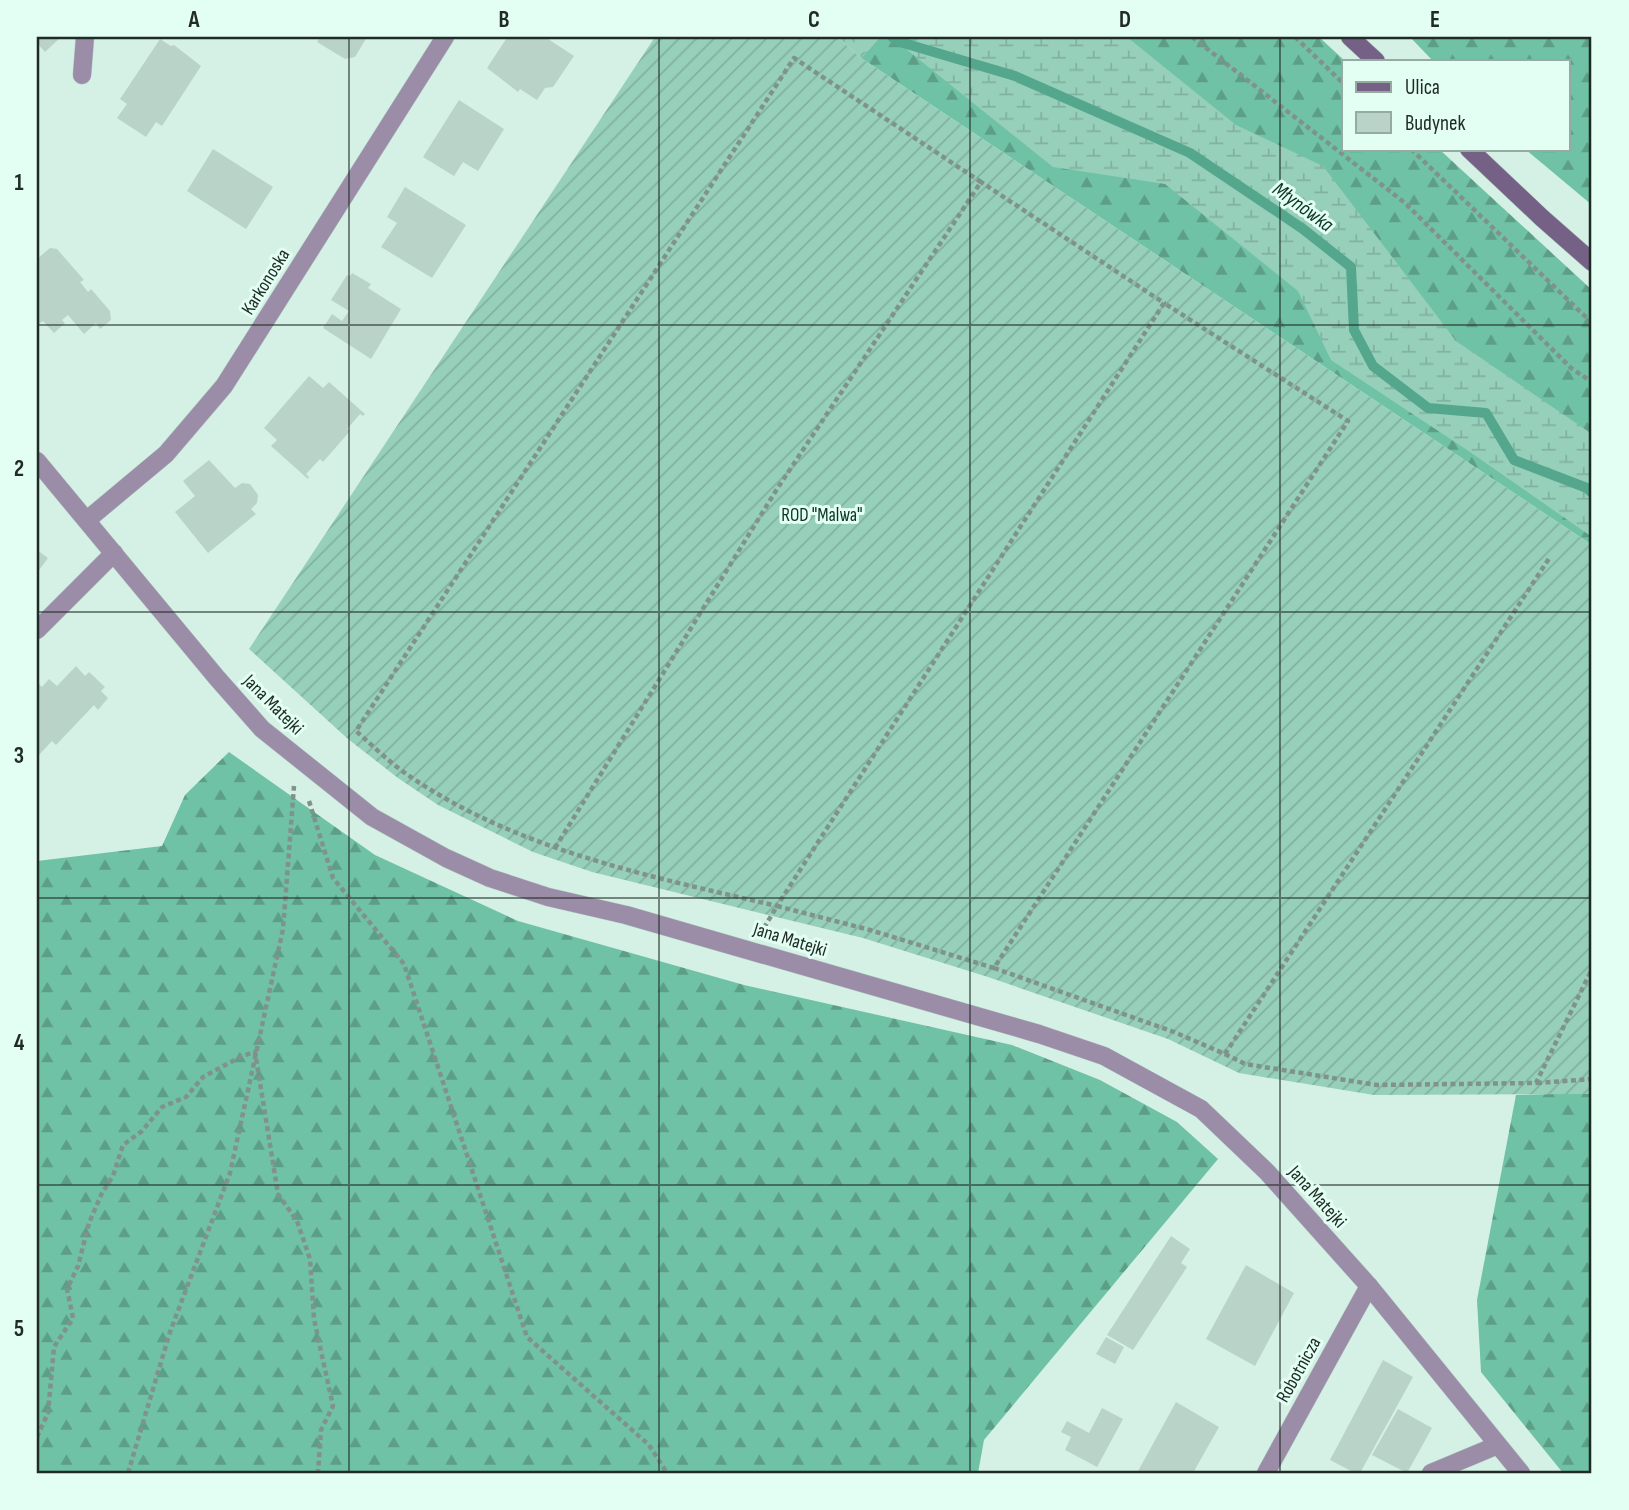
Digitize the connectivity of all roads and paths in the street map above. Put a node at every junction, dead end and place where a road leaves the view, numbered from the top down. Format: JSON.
{"nodes":[{"id":1,"x":85,"y":37,"type":"edge"},
{"id":2,"x":445,"y":37,"type":"edge"},
{"id":3,"x":1192,"y":37,"type":"edge"},
{"id":4,"x":1295,"y":37,"type":"edge"},
{"id":5,"x":1350,"y":37,"type":"edge"},
{"id":6,"x":1375,"y":60,"type":"edge"},
{"id":7,"x":82,"y":75,"type":"dead end"},
{"id":8,"x":1342,"y":82,"type":"edge"},
{"id":9,"x":1412,"y":150,"type":"edge"},
{"id":10,"x":1470,"y":150,"type":"edge"},
{"id":11,"x":981,"y":183,"type":"junction"},
{"id":12,"x":1592,"y":262,"type":"edge"},
{"id":13,"x":1164,"y":303,"type":"junction"},
{"id":14,"x":1592,"y":323,"type":"edge"},
{"id":15,"x":1592,"y":382,"type":"edge"},
{"id":16,"x":37,"y":461,"type":"edge"},
{"id":17,"x":87,"y":520,"type":"junction"},
{"id":18,"x":114,"y":553,"type":"junction"},
{"id":19,"x":1550,"y":557,"type":"dead end"},
{"id":20,"x":37,"y":630,"type":"edge"},
{"id":21,"x":296,"y":757,"type":"junction"},
{"id":22,"x":555,"y":848,"type":"junction"},
{"id":23,"x":777,"y":906,"type":"junction"},
{"id":24,"x":753,"y":951,"type":"junction"},
{"id":25,"x":995,"y":968,"type":"junction"},
{"id":26,"x":1592,"y":969,"type":"edge"},
{"id":27,"x":256,"y":1052,"type":"junction"},
{"id":28,"x":1225,"y":1054,"type":"junction"},
{"id":29,"x":1592,"y":1079,"type":"edge"},
{"id":30,"x":1536,"y":1083,"type":"junction"},
{"id":31,"x":1368,"y":1286,"type":"junction"},
{"id":32,"x":37,"y":1437,"type":"edge"},
{"id":33,"x":1498,"y":1445,"type":"junction"},
{"id":34,"x":128,"y":1473,"type":"edge"},
{"id":35,"x":318,"y":1473,"type":"edge"},
{"id":36,"x":667,"y":1473,"type":"edge"},
{"id":37,"x":1265,"y":1473,"type":"edge"},
{"id":38,"x":1431,"y":1473,"type":"edge"},
{"id":39,"x":1521,"y":1473,"type":"edge"}],
"edges":[{"from":1,"to":7,"type":"street"},
{"from":2,"to":17,"type":"street","name":"Karkonoska"},
{"from":3,"to":15,"type":"path"},
{"from":4,"to":8,"type":"path"},
{"from":5,"to":6,"type":"street"},
{"from":9,"to":14,"type":"path"},
{"from":10,"to":12,"type":"street"},
{"from":11,"to":13,"type":"path"},
{"from":11,"to":22,"type":"path"},
{"from":11,"to":22,"type":"path"},
{"from":13,"to":23,"type":"path"},
{"from":13,"to":25,"type":"path"},
{"from":16,"to":17,"type":"street","name":"Jana Matejki"},
{"from":17,"to":18,"type":"street","name":"Jana Matejki"},
{"from":18,"to":20,"type":"street"},
{"from":18,"to":21,"type":"street","name":"Jana Matejki"},
{"from":19,"to":28,"type":"path"},
{"from":21,"to":24,"type":"street","name":"Jana Matejki"},
{"from":21,"to":27,"type":"path"},
{"from":21,"to":36,"type":"path"},
{"from":22,"to":23,"type":"path"},
{"from":23,"to":24,"type":"path"},
{"from":23,"to":25,"type":"path"},
{"from":24,"to":31,"type":"street","name":"Jana Matejki"},
{"from":25,"to":28,"type":"path"},
{"from":26,"to":30,"type":"path"},
{"from":27,"to":32,"type":"path"},
{"from":27,"to":34,"type":"path"},
{"from":27,"to":35,"type":"path"},
{"from":28,"to":30,"type":"path"},
{"from":29,"to":30,"type":"path"},
{"from":31,"to":33,"type":"street","name":"Jana Matejki"},
{"from":31,"to":37,"type":"street","name":"Robotnicza"},
{"from":33,"to":38,"type":"street"},
{"from":33,"to":39,"type":"street","name":"Jana Matejki"}]}
